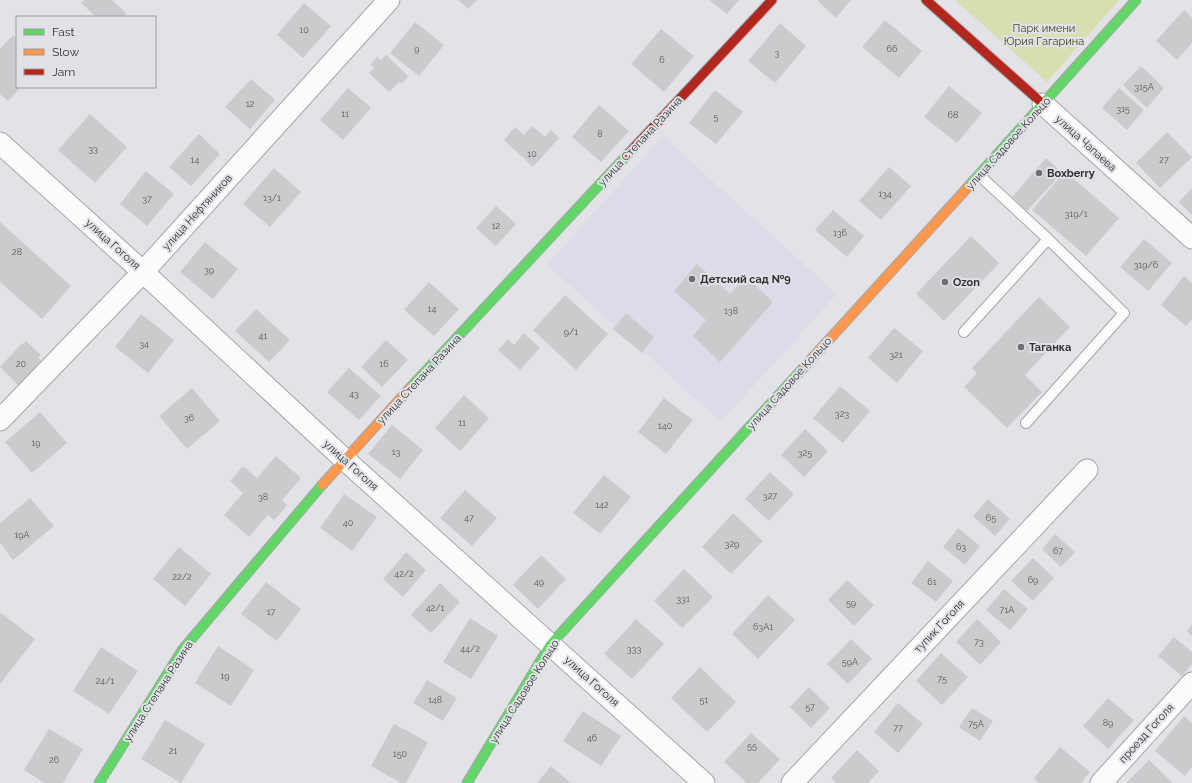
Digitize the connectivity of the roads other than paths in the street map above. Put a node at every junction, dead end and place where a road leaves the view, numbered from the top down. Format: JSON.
{"nodes":[{"id":1,"x":389,"y":0,"type":"edge"},
{"id":2,"x":772,"y":0,"type":"edge"},
{"id":3,"x":926,"y":0,"type":"edge"},
{"id":4,"x":1136,"y":0,"type":"edge"},
{"id":5,"x":1043,"y":104,"type":"junction"},
{"id":6,"x":0,"y":143,"type":"edge"},
{"id":7,"x":979,"y":175,"type":"junction"},
{"id":8,"x":1192,"y":238,"type":"edge"},
{"id":9,"x":1048,"y":239,"type":"junction"},
{"id":10,"x":143,"y":272,"type":"junction"},
{"id":11,"x":964,"y":332,"type":"dead end"},
{"id":12,"x":0,"y":420,"type":"edge"},
{"id":13,"x":1026,"y":423,"type":"dead end"},
{"id":14,"x":344,"y":459,"type":"junction"},
{"id":15,"x":1087,"y":470,"type":"dead end"},
{"id":16,"x":550,"y":644,"type":"junction"},
{"id":17,"x":1192,"y":683,"type":"edge"},
{"id":18,"x":99,"y":783,"type":"edge"},
{"id":19,"x":467,"y":783,"type":"edge"},
{"id":20,"x":704,"y":783,"type":"edge"},
{"id":21,"x":792,"y":783,"type":"edge"},
{"id":22,"x":1101,"y":783,"type":"edge"}],
"edges":[{"from":1,"to":10,"type":"street","name":"улица Нефтяников"},
{"from":2,"to":14,"type":"street","name":"улица Степана Разина"},
{"from":3,"to":5,"type":"street","name":"улица Чапаева"},
{"from":4,"to":5,"type":"street","name":"улица Садовое Кольцо"},
{"from":5,"to":7,"type":"street","name":"улица Садовое Кольцо"},
{"from":5,"to":8,"type":"street","name":"улица Чапаева"},
{"from":6,"to":10,"type":"street","name":"улица Гоголя"},
{"from":7,"to":9,"type":"lane"},
{"from":7,"to":16,"type":"street","name":"улица Садовое Кольцо"},
{"from":9,"to":11,"type":"lane"},
{"from":9,"to":13,"type":"lane"},
{"from":10,"to":12,"type":"street","name":"улица Нефтяников"},
{"from":10,"to":14,"type":"street","name":"улица Гоголя"},
{"from":14,"to":16,"type":"street","name":"улица Гоголя"},
{"from":14,"to":18,"type":"street","name":"улица Степана Разина"},
{"from":15,"to":21,"type":"street","name":"тупик Гоголя"},
{"from":16,"to":19,"type":"street","name":"улица Садовое Кольцо"},
{"from":16,"to":20,"type":"street","name":"улица Гоголя"},
{"from":17,"to":22,"type":"street","name":"проезд Гоголя"}]}
